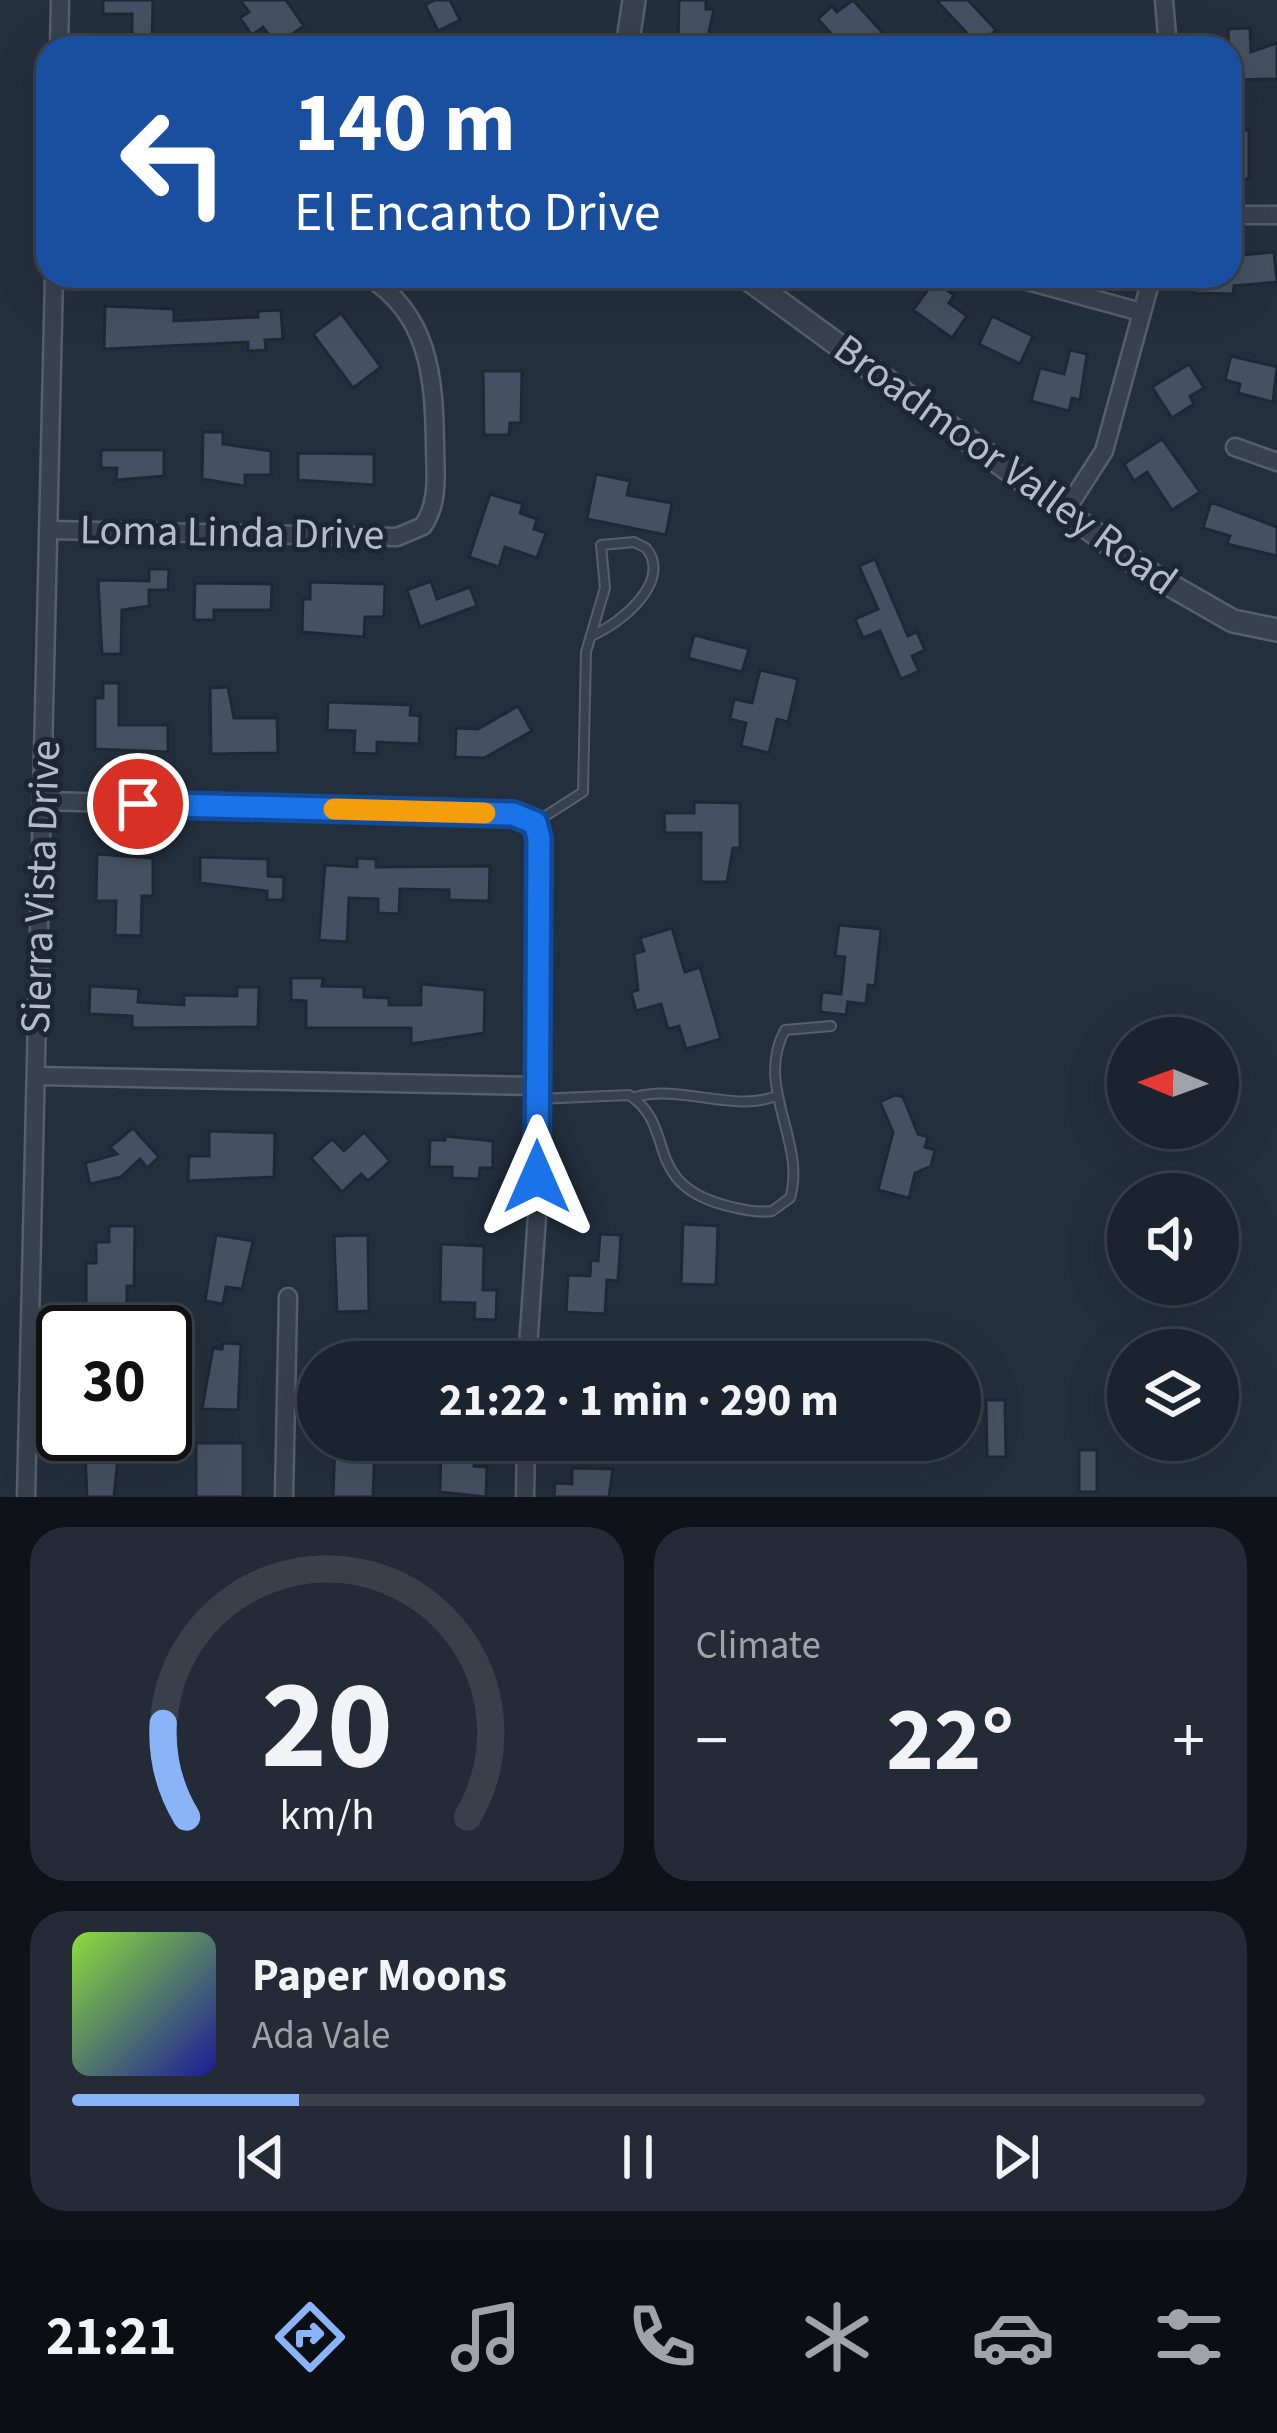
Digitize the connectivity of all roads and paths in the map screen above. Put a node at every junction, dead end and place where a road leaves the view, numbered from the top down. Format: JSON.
{"nodes":[{"id":1,"x":60,"y":0,"type":"edge"},
{"id":2,"x":634,"y":0,"type":"edge"},
{"id":3,"x":1165,"y":0,"type":"edge"},
{"id":4,"x":59,"y":36,"type":"edge"},
{"id":5,"x":629,"y":36,"type":"edge"},
{"id":6,"x":1167,"y":36,"type":"edge"},
{"id":7,"x":1242,"y":215,"type":"edge"},
{"id":8,"x":1277,"y":215,"type":"edge"},
{"id":9,"x":54,"y":288,"type":"edge"},
{"id":10,"x":382,"y":288,"type":"edge"},
{"id":11,"x":761,"y":288,"type":"edge"},
{"id":12,"x":1054,"y":288,"type":"edge"},
{"id":13,"x":1148,"y":288,"type":"edge"},
{"id":14,"x":1141,"y":312,"type":"junction"},
{"id":15,"x":1235,"y":447,"type":"dead end"},
{"id":16,"x":1277,"y":462,"type":"edge"},
{"id":17,"x":1066,"y":510,"type":"junction"},
{"id":18,"x":50,"y":530,"type":"junction"},
{"id":19,"x":1277,"y":630,"type":"edge"},
{"id":20,"x":593,"y":634,"type":"junction"},
{"id":21,"x":44,"y":801,"type":"junction"},
{"id":22,"x":535,"y":823,"type":"junction"},
{"id":23,"x":831,"y":1026,"type":"dead end"},
{"id":24,"x":37,"y":1076,"type":"junction"},
{"id":25,"x":537,"y":1093,"type":"junction"},
{"id":26,"x":776,"y":1096,"type":"junction"},
{"id":27,"x":634,"y":1098,"type":"junction"},
{"id":28,"x":288,"y":1297,"type":"dead end"},
{"id":29,"x":528,"y":1341,"type":"edge"},
{"id":30,"x":526,"y":1461,"type":"edge"},
{"id":31,"x":26,"y":1497,"type":"edge"},
{"id":32,"x":284,"y":1497,"type":"edge"},
{"id":33,"x":526,"y":1497,"type":"edge"}],
"edges":[{"from":1,"to":4,"type":"street"},
{"from":2,"to":5,"type":"street"},
{"from":3,"to":6,"type":"street"},
{"from":7,"to":8,"type":"street"},
{"from":9,"to":18,"type":"street","name":"Sierra Vista Drive"},
{"from":10,"to":18,"type":"street","name":"Loma Linda Drive"},
{"from":11,"to":17,"type":"street","name":"Broadmoor Valley Road"},
{"from":12,"to":14,"type":"street"},
{"from":13,"to":14,"type":"street"},
{"from":14,"to":17,"type":"street"},
{"from":15,"to":16,"type":"street"},
{"from":17,"to":19,"type":"street","name":"Broadmoor Valley Road"},
{"from":18,"to":21,"type":"street","name":"Sierra Vista Drive"},
{"from":20,"to":20,"type":"lane"},
{"from":20,"to":22,"type":"lane"},
{"from":21,"to":22,"type":"street"},
{"from":21,"to":24,"type":"street","name":"Sierra Vista Drive"},
{"from":22,"to":25,"type":"street"},
{"from":23,"to":26,"type":"lane"},
{"from":24,"to":25,"type":"street"},
{"from":24,"to":31,"type":"street","name":"Sierra Vista Drive"},
{"from":25,"to":27,"type":"lane"},
{"from":25,"to":29,"type":"street"},
{"from":26,"to":27,"type":"lane"},
{"from":26,"to":27,"type":"lane"},
{"from":28,"to":32,"type":"street"},
{"from":30,"to":33,"type":"street"}]}
